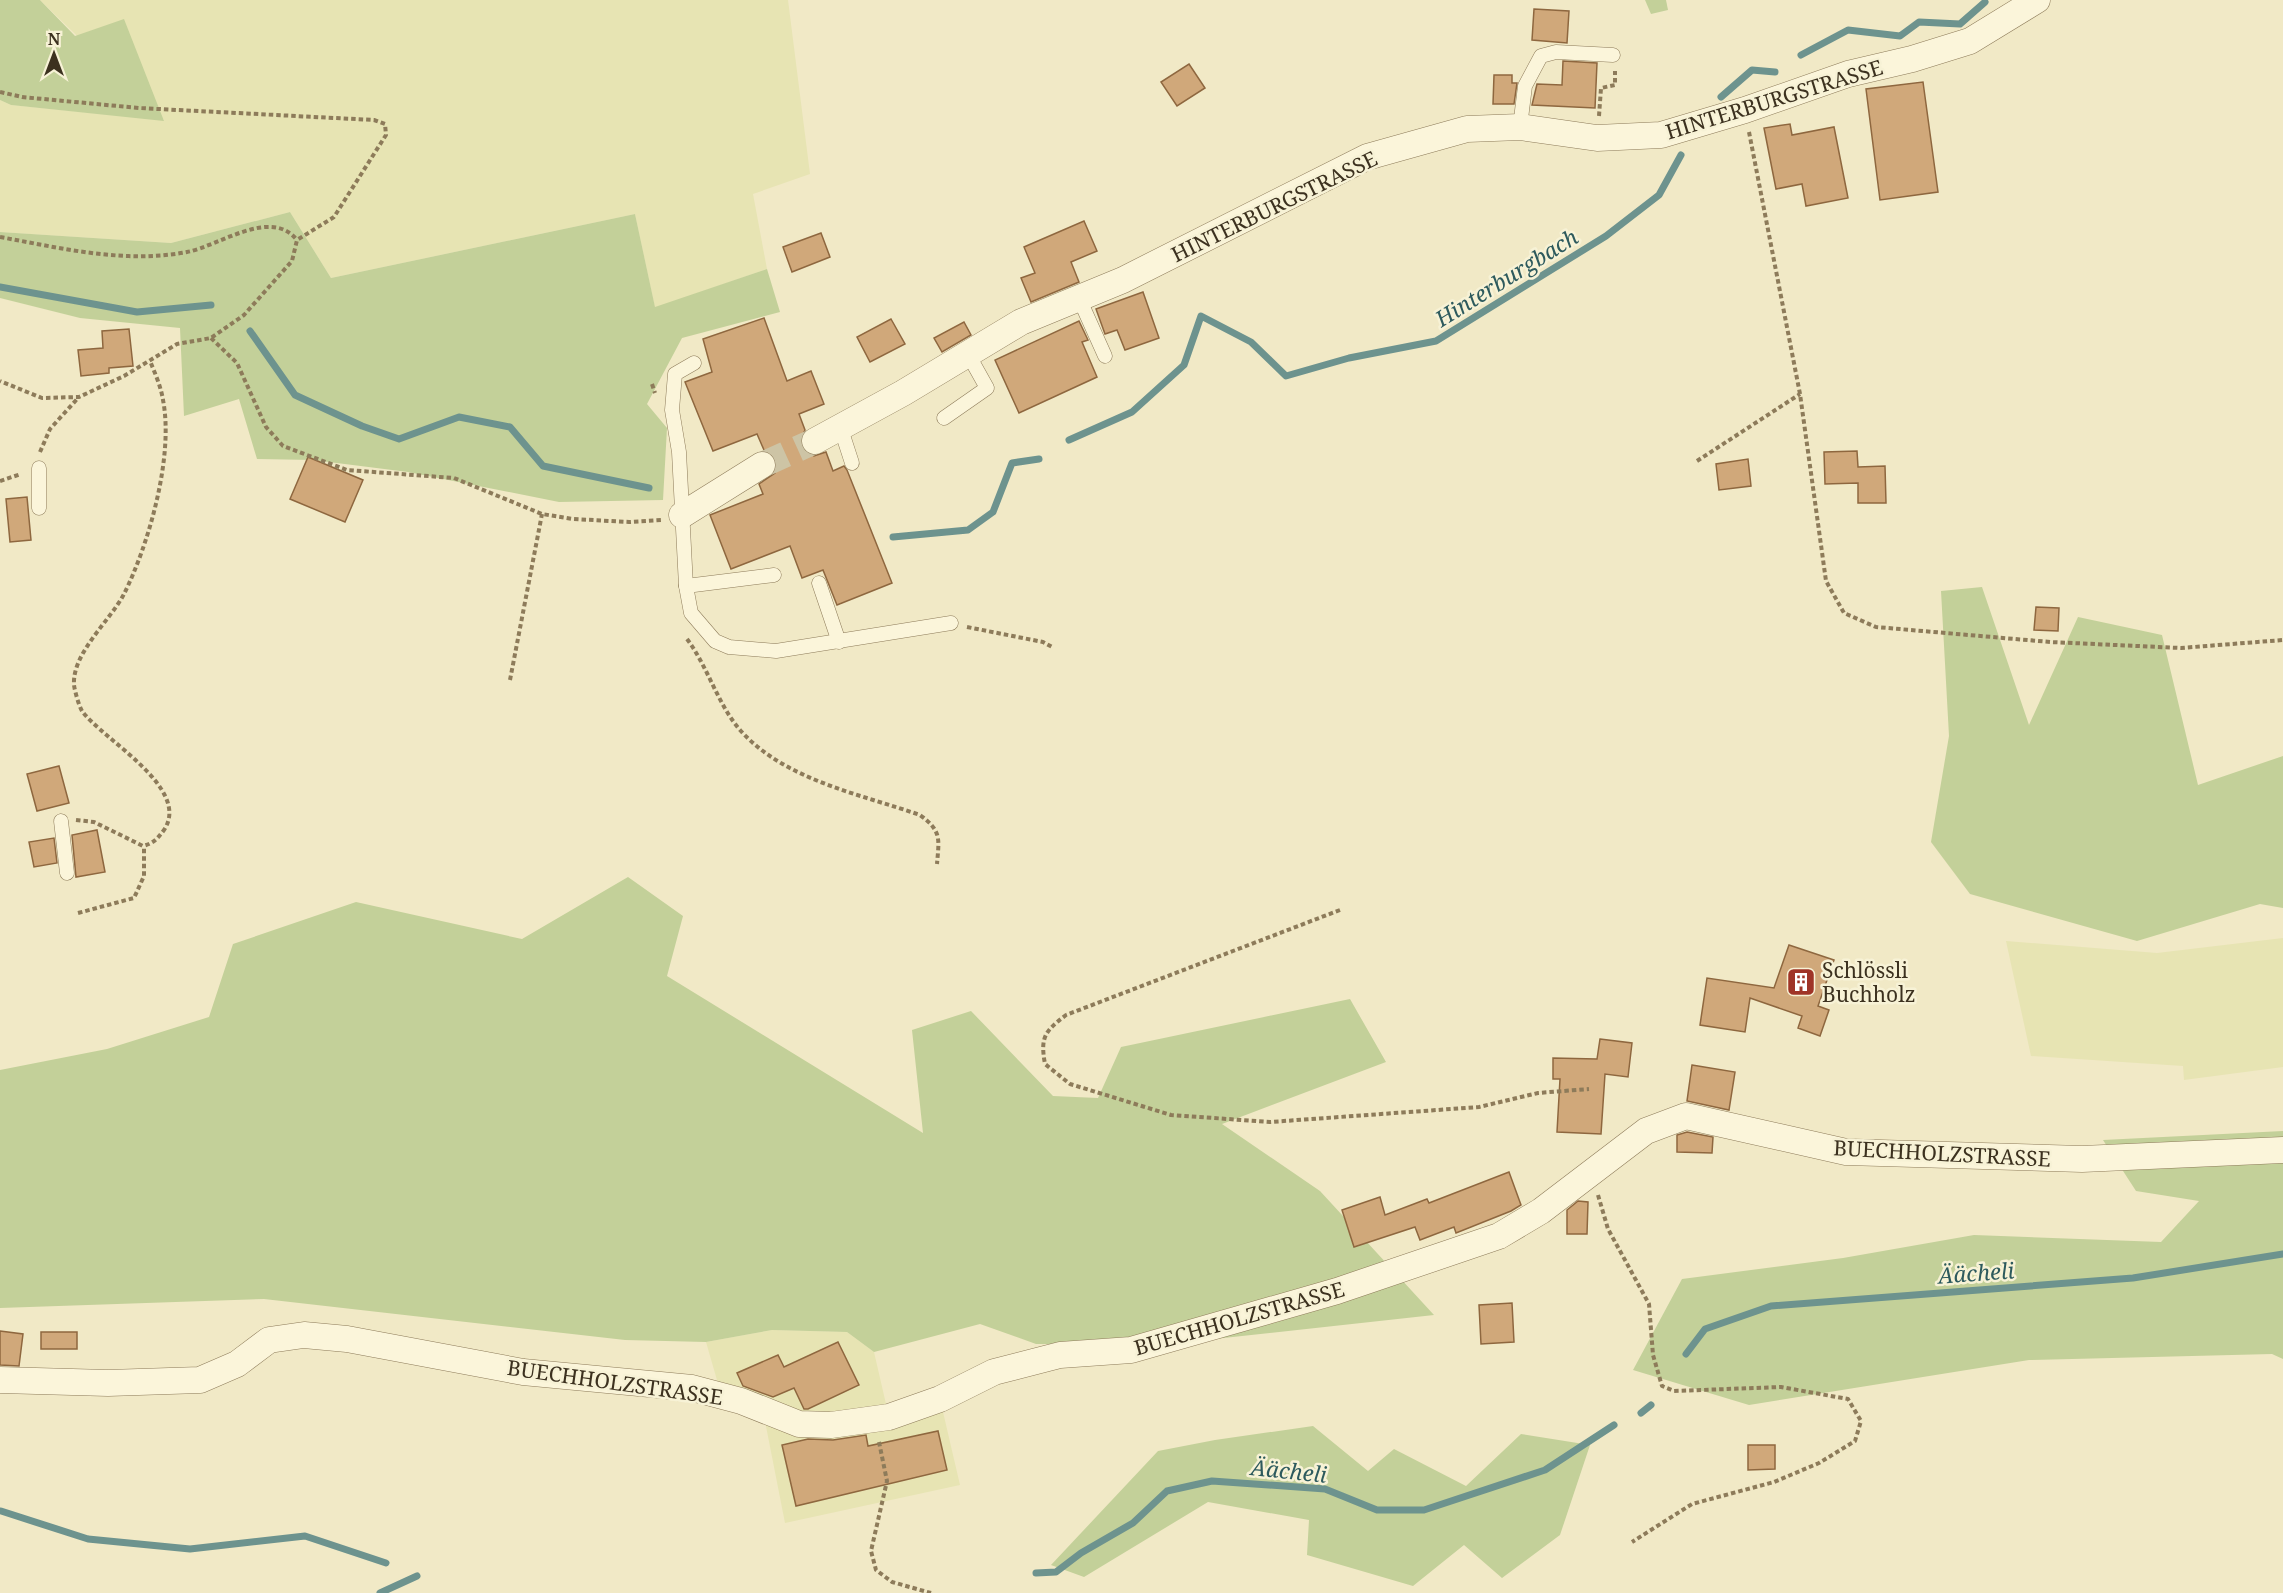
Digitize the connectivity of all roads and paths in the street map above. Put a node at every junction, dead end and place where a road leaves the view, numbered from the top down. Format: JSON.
{"nodes":[{"id":1,"x":2037,"y":0,"type":"edge"},
{"id":2,"x":1613,"y":55,"type":"dead end"},
{"id":3,"x":1600,"y":88,"type":"dead end"},
{"id":4,"x":1610,"y":88,"type":"dead end"},
{"id":5,"x":0,"y":92,"type":"edge"},
{"id":6,"x":1745,"y":110,"type":"junction"},
{"id":7,"x":1520,"y":127,"type":"junction"},
{"id":8,"x":0,"y":237,"type":"edge"},
{"id":9,"x":297,"y":240,"type":"junction"},
{"id":10,"x":1079,"y":298,"type":"junction"},
{"id":11,"x":211,"y":338,"type":"junction"},
{"id":12,"x":968,"y":354,"type":"junction"},
{"id":13,"x":1105,"y":356,"type":"dead end"},
{"id":14,"x":150,"y":361,"type":"junction"},
{"id":15,"x":694,"y":363,"type":"dead end"},
{"id":16,"x":0,"y":381,"type":"edge"},
{"id":17,"x":1800,"y":394,"type":"junction"},
{"id":18,"x":79,"y":397,"type":"junction"},
{"id":19,"x":944,"y":418,"type":"dead end"},
{"id":20,"x":840,"y":426,"type":"junction"},
{"id":21,"x":815,"y":441,"type":"tunnel mouth"},
{"id":22,"x":1697,"y":461,"type":"dead end"},
{"id":23,"x":852,"y":463,"type":"dead end"},
{"id":24,"x":762,"y":465,"type":"tunnel mouth"},
{"id":25,"x":39,"y":468,"type":"junction"},
{"id":26,"x":0,"y":480,"type":"edge"},
{"id":27,"x":39,"y":508,"type":"dead end"},
{"id":28,"x":542,"y":514,"type":"junction"},
{"id":29,"x":682,"y":515,"type":"junction"},
{"id":30,"x":774,"y":575,"type":"dead end"},
{"id":31,"x":819,"y":584,"type":"dead end"},
{"id":32,"x":686,"y":586,"type":"junction"},
{"id":33,"x":951,"y":623,"type":"joint"},
{"id":34,"x":682,"y":631,"type":"dead end"},
{"id":35,"x":2283,"y":640,"type":"edge"},
{"id":36,"x":839,"y":642,"type":"junction"},
{"id":37,"x":1054,"y":648,"type":"dead end"},
{"id":38,"x":510,"y":680,"type":"dead end"},
{"id":39,"x":62,"y":821,"type":"joint"},
{"id":40,"x":144,"y":846,"type":"junction"},
{"id":41,"x":937,"y":864,"type":"dead end"},
{"id":42,"x":67,"y":873,"type":"dead end"},
{"id":43,"x":1340,"y":910,"type":"dead end"},
{"id":44,"x":78,"y":913,"type":"dead end"},
{"id":45,"x":1589,"y":1089,"type":"dead end"},
{"id":46,"x":2283,"y":1150,"type":"edge"},
{"id":47,"x":1592,"y":1172,"type":"junction"},
{"id":48,"x":0,"y":1380,"type":"edge"},
{"id":49,"x":875,"y":1419,"type":"junction"},
{"id":50,"x":1632,"y":1542,"type":"dead end"},
{"id":51,"x":931,"y":1593,"type":"edge"}],
"edges":[{"from":1,"to":6,"type":"street","name":"HINTERBURGSTRASSE"},
{"from":2,"to":7,"type":"lane"},
{"from":3,"to":4,"type":"path"},
{"from":5,"to":9,"type":"path"},
{"from":6,"to":7,"type":"street","name":"HINTERBURGSTRASSE"},
{"from":6,"to":17,"type":"path"},
{"from":7,"to":10,"type":"street","name":"HINTERBURGSTRASSE"},
{"from":8,"to":9,"type":"path"},
{"from":9,"to":11,"type":"path"},
{"from":10,"to":12,"type":"street","name":"HINTERBURGSTRASSE"},
{"from":10,"to":13,"type":"lane"},
{"from":11,"to":14,"type":"path"},
{"from":11,"to":28,"type":"path"},
{"from":12,"to":19,"type":"lane"},
{"from":12,"to":20,"type":"street","name":"HINTERBURGSTRASSE"},
{"from":14,"to":18,"type":"path"},
{"from":14,"to":40,"type":"path"},
{"from":15,"to":29,"type":"lane"},
{"from":16,"to":18,"type":"path"},
{"from":17,"to":22,"type":"path"},
{"from":17,"to":35,"type":"path"},
{"from":18,"to":25,"type":"path"},
{"from":20,"to":21,"type":"street","name":"HINTERBURGSTRASSE"},
{"from":20,"to":23,"type":"lane"},
{"from":24,"to":29,"type":"street"},
{"from":25,"to":26,"type":"path"},
{"from":25,"to":27,"type":"lane"},
{"from":28,"to":29,"type":"path"},
{"from":28,"to":38,"type":"path"},
{"from":29,"to":32,"type":"lane"},
{"from":30,"to":32,"type":"lane"},
{"from":31,"to":36,"type":"lane"},
{"from":32,"to":36,"type":"lane"},
{"from":33,"to":36,"type":"lane"},
{"from":33,"to":37,"type":"path"},
{"from":34,"to":41,"type":"path"},
{"from":39,"to":40,"type":"path"},
{"from":39,"to":42,"type":"lane"},
{"from":40,"to":44,"type":"path"},
{"from":43,"to":45,"type":"path"},
{"from":46,"to":47,"type":"street","name":"BUECHHOLZSTRASSE"},
{"from":47,"to":49,"type":"street","name":"BUECHHOLZSTRASSE"},
{"from":47,"to":50,"type":"path"},
{"from":48,"to":49,"type":"street","name":"BUECHHOLZSTRASSE"},
{"from":49,"to":51,"type":"path"}]}
